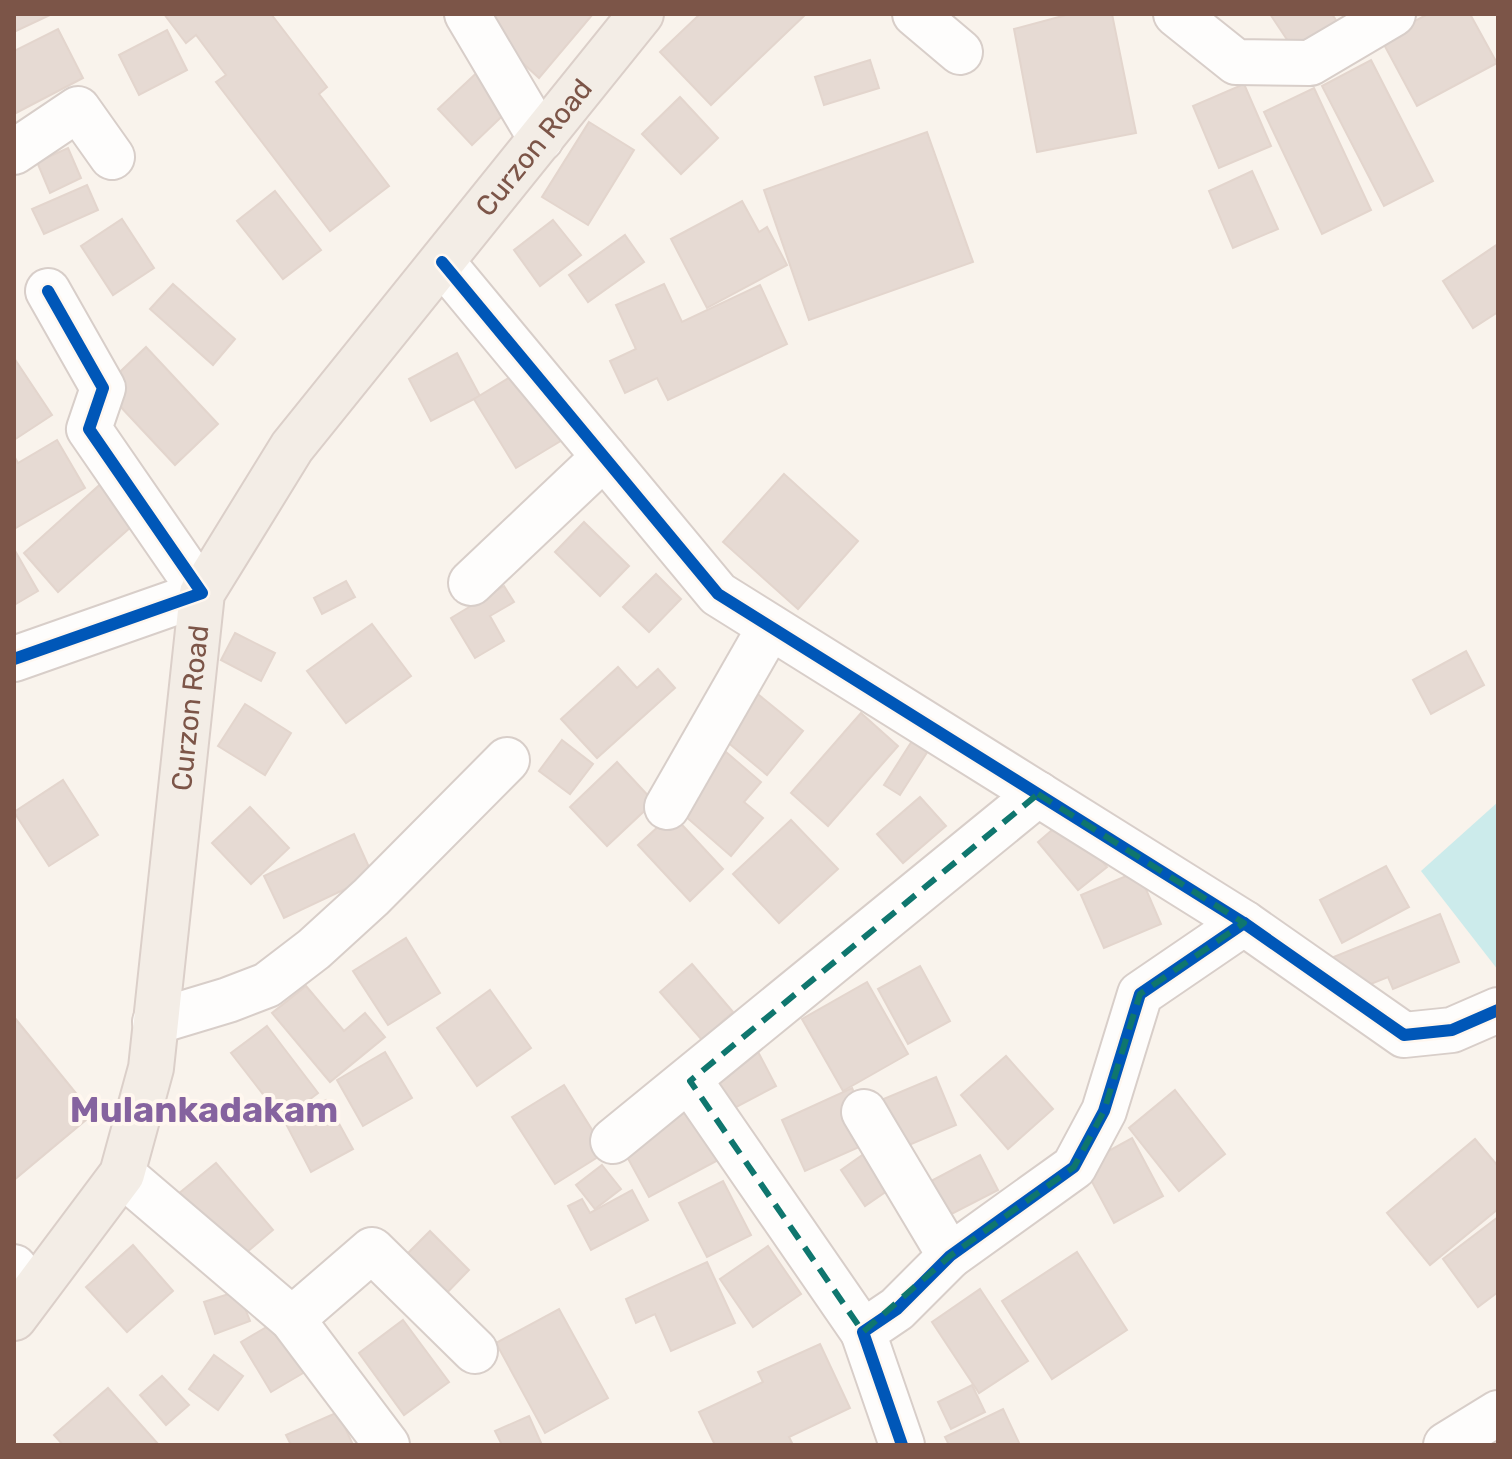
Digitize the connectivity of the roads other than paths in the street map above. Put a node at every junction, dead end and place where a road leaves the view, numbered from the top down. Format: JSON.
{"nodes":[{"id":1,"x":467,"y":14,"type":"edge"},
{"id":2,"x":641,"y":14,"type":"edge"},
{"id":3,"x":915,"y":14,"type":"edge"},
{"id":4,"x":1176,"y":14,"type":"edge"},
{"id":5,"x":1393,"y":14,"type":"edge"},
{"id":6,"x":960,"y":52,"type":"dead end"},
{"id":7,"x":541,"y":139,"type":"junction"},
{"id":8,"x":14,"y":152,"type":"edge"},
{"id":9,"x":112,"y":157,"type":"dead end"},
{"id":10,"x":442,"y":262,"type":"junction"},
{"id":11,"x":48,"y":291,"type":"dead end"},
{"id":12,"x":604,"y":457,"type":"junction"},
{"id":13,"x":471,"y":583,"type":"dead end"},
{"id":14,"x":202,"y":593,"type":"junction"},
{"id":15,"x":770,"y":627,"type":"junction"},
{"id":16,"x":14,"y":659,"type":"edge"},
{"id":17,"x":507,"y":760,"type":"dead end"},
{"id":18,"x":1038,"y":794,"type":"junction"},
{"id":19,"x":667,"y":807,"type":"dead end"},
{"id":20,"x":1244,"y":923,"type":"junction"},
{"id":21,"x":1498,"y":1010,"type":"edge"},
{"id":22,"x":155,"y":1022,"type":"junction"},
{"id":23,"x":690,"y":1081,"type":"junction"},
{"id":24,"x":864,"y":1112,"type":"dead end"},
{"id":25,"x":613,"y":1141,"type":"dead end"},
{"id":26,"x":122,"y":1174,"type":"junction"},
{"id":27,"x":950,"y":1256,"type":"junction"},
{"id":28,"x":20,"y":1292,"type":"edge"},
{"id":29,"x":292,"y":1319,"type":"junction"},
{"id":30,"x":863,"y":1332,"type":"junction"},
{"id":31,"x":475,"y":1351,"type":"dead end"},
{"id":32,"x":1498,"y":1413,"type":"edge"},
{"id":33,"x":387,"y":1445,"type":"edge"},
{"id":34,"x":902,"y":1445,"type":"edge"},
{"id":35,"x":1446,"y":1445,"type":"edge"}],
"edges":[{"from":1,"to":7,"type":"street"},
{"from":2,"to":7,"type":"main road","name":"Curzon Road"},
{"from":3,"to":6,"type":"street"},
{"from":4,"to":5,"type":"street"},
{"from":7,"to":10,"type":"main road","name":"Curzon Road"},
{"from":8,"to":9,"type":"street"},
{"from":10,"to":12,"type":"street"},
{"from":10,"to":14,"type":"main road","name":"Curzon Road"},
{"from":11,"to":14,"type":"street"},
{"from":12,"to":13,"type":"street"},
{"from":12,"to":15,"type":"street"},
{"from":14,"to":16,"type":"street"},
{"from":14,"to":22,"type":"main road","name":"Curzon Road"},
{"from":15,"to":18,"type":"street"},
{"from":15,"to":19,"type":"street"},
{"from":17,"to":22,"type":"street"},
{"from":18,"to":20,"type":"street"},
{"from":18,"to":23,"type":"street"},
{"from":20,"to":21,"type":"street"},
{"from":20,"to":27,"type":"street"},
{"from":22,"to":26,"type":"main road","name":"Curzon Road"},
{"from":23,"to":25,"type":"street"},
{"from":23,"to":30,"type":"street"},
{"from":24,"to":27,"type":"street"},
{"from":26,"to":28,"type":"main road","name":"Curzon Road"},
{"from":26,"to":29,"type":"street"},
{"from":27,"to":30,"type":"street"},
{"from":29,"to":31,"type":"street"},
{"from":29,"to":33,"type":"street"},
{"from":30,"to":34,"type":"street"},
{"from":32,"to":35,"type":"street"}]}
